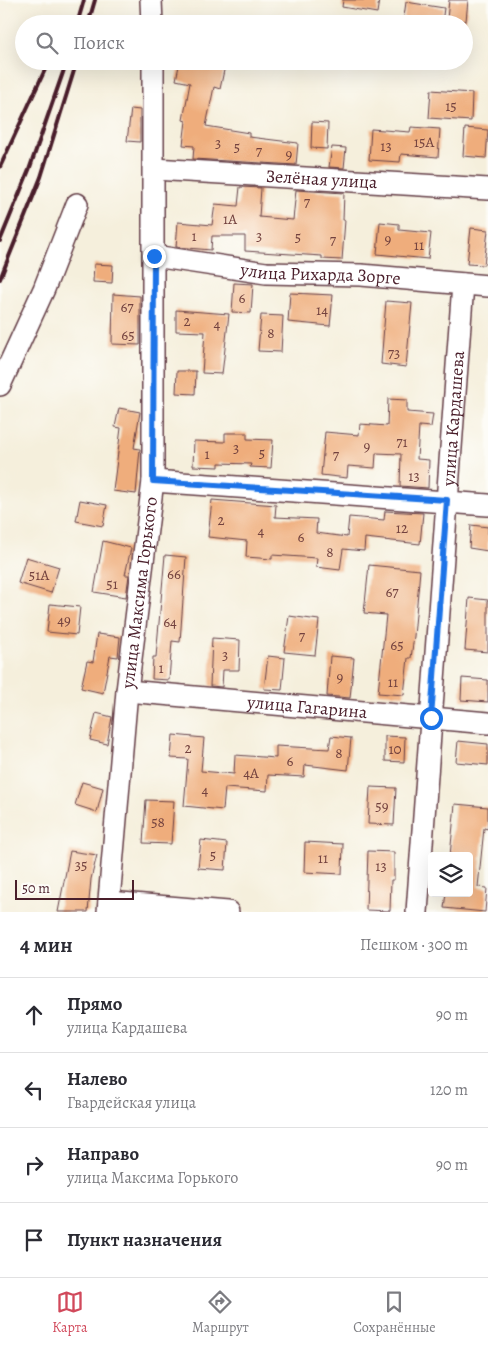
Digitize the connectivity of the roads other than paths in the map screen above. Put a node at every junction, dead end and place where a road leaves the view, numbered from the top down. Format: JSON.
{"nodes":[{"id":1,"x":151,"y":0,"type":"edge"},
{"id":2,"x":152,"y":15,"type":"edge"},
{"id":3,"x":152,"y":70,"type":"edge"},
{"id":4,"x":154,"y":169,"type":"junction"},
{"id":5,"x":488,"y":189,"type":"edge"},
{"id":6,"x":76,"y":204,"type":"dead end"},
{"id":7,"x":154,"y":256,"type":"junction"},
{"id":8,"x":464,"y":284,"type":"junction"},
{"id":9,"x":488,"y":286,"type":"edge"},
{"id":10,"x":0,"y":385,"type":"edge"},
{"id":11,"x":153,"y":481,"type":"junction"},
{"id":12,"x":447,"y":500,"type":"junction"},
{"id":13,"x":488,"y":505,"type":"edge"},
{"id":14,"x":127,"y":691,"type":"junction"},
{"id":15,"x":431,"y":718,"type":"junction"},
{"id":16,"x":488,"y":723,"type":"edge"},
{"id":17,"x":109,"y":907,"type":"edge"},
{"id":18,"x":228,"y":912,"type":"edge"},
{"id":19,"x":417,"y":912,"type":"edge"}],
"edges":[{"from":1,"to":2,"type":"street"},
{"from":3,"to":4,"type":"street","name":"улица Максима Горького"},
{"from":4,"to":5,"type":"street","name":"Зелёная улица"},
{"from":4,"to":7,"type":"street","name":"улица Максима Горького"},
{"from":6,"to":10,"type":"street"},
{"from":7,"to":8,"type":"street","name":"улица Рихарда Зорге"},
{"from":7,"to":11,"type":"street","name":"улица Максима Горького"},
{"from":8,"to":9,"type":"street","name":"улица Рихарда Зорге"},
{"from":8,"to":12,"type":"street","name":"улица Кардашева"},
{"from":11,"to":12,"type":"street"},
{"from":11,"to":14,"type":"street","name":"улица Максима Горького"},
{"from":12,"to":13,"type":"street"},
{"from":12,"to":15,"type":"street","name":"улица Кардашева"},
{"from":14,"to":15,"type":"street","name":"улица Гагарина"},
{"from":14,"to":17,"type":"street","name":"улица Максима Горького"},
{"from":15,"to":16,"type":"street","name":"улица Гагарина"},
{"from":15,"to":19,"type":"street","name":"улица Кардашева"},
{"from":17,"to":18,"type":"street"}]}
